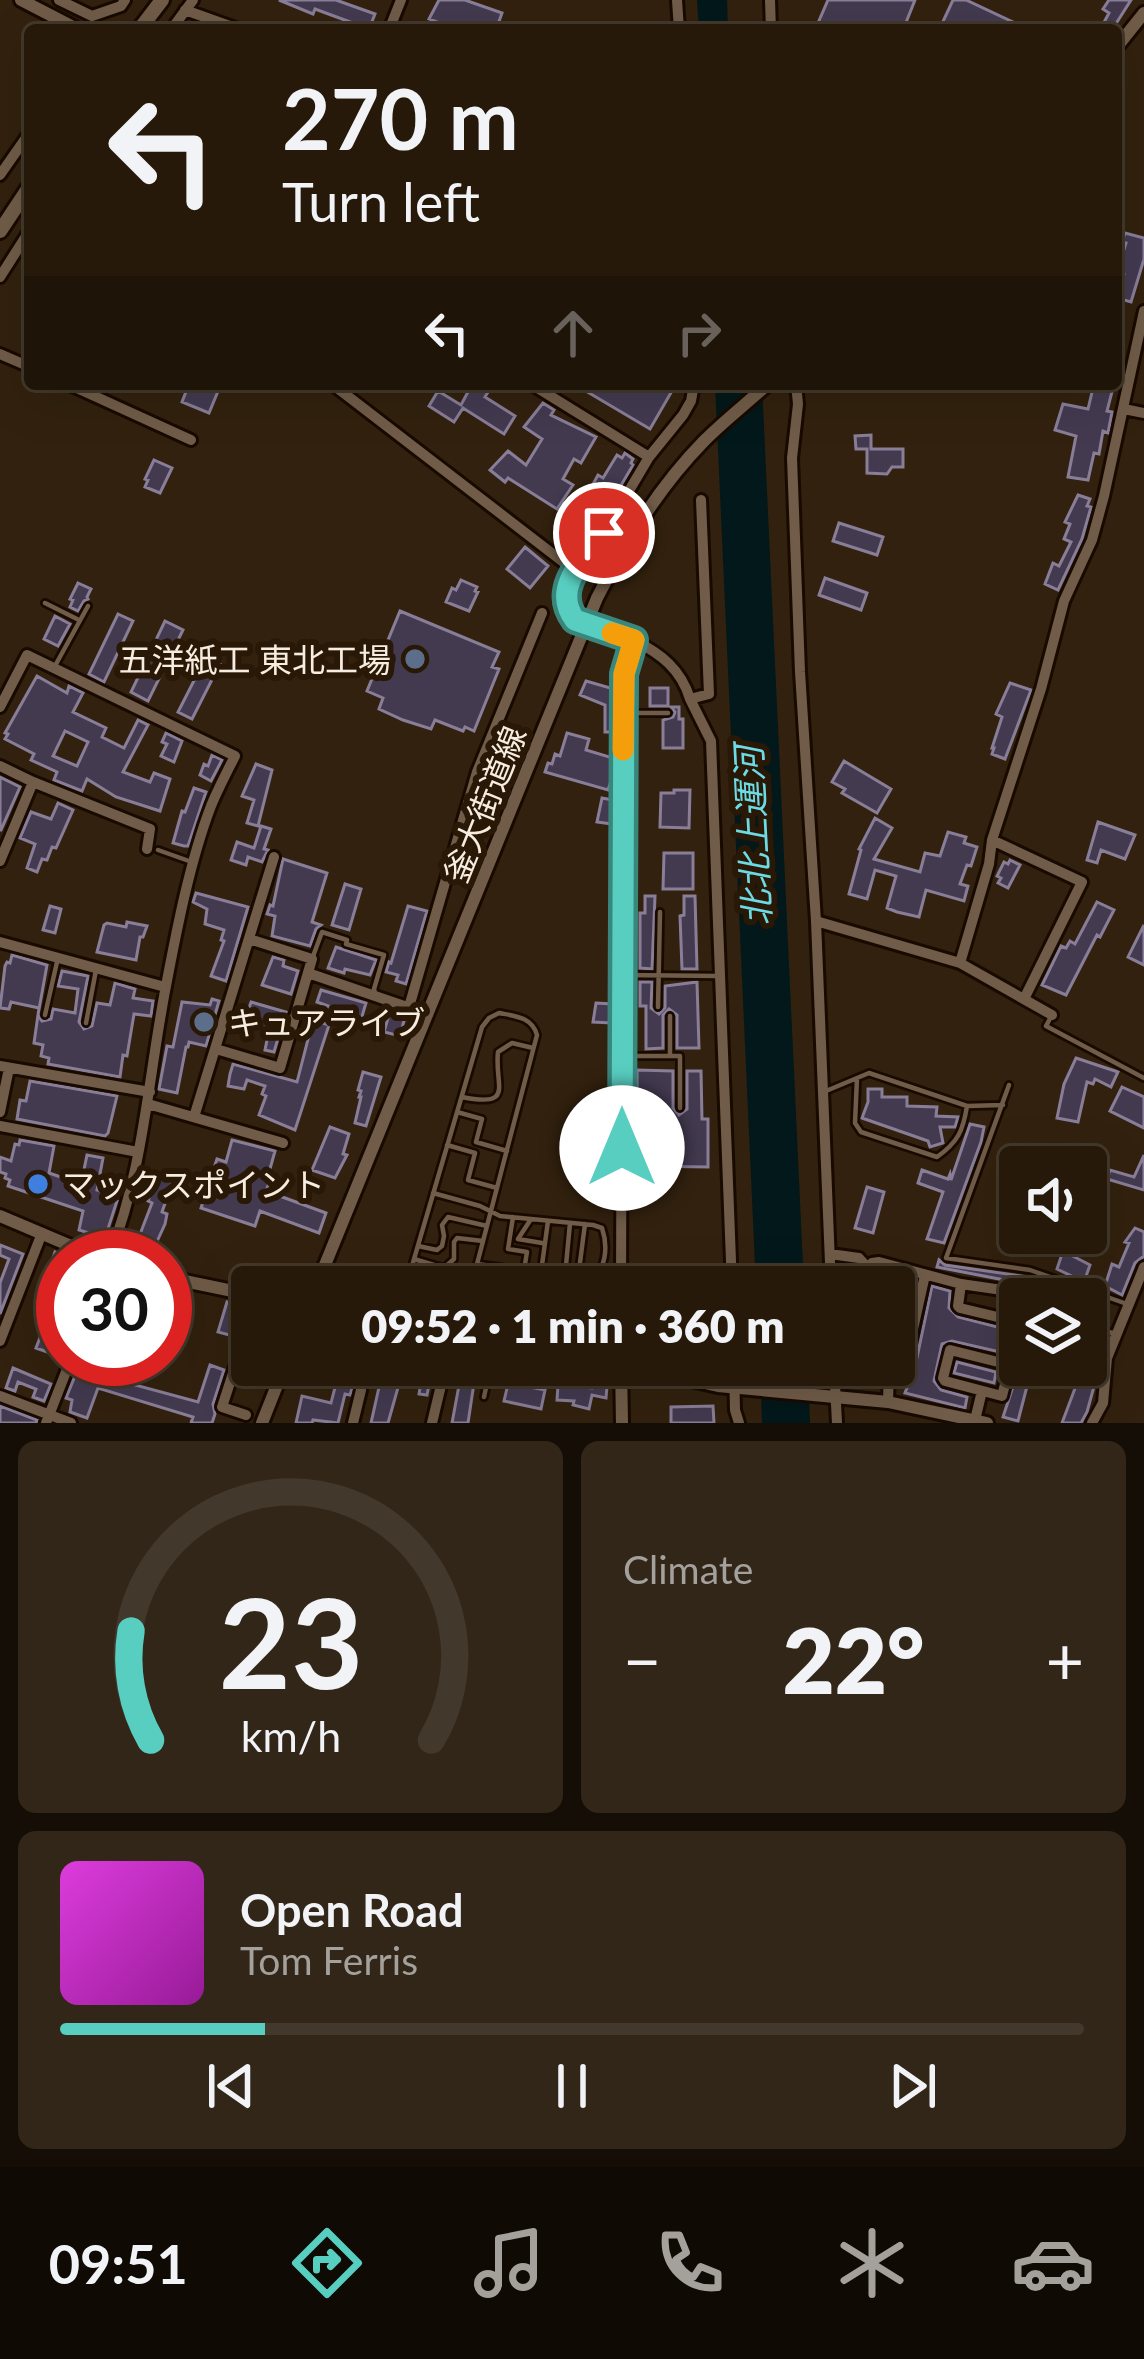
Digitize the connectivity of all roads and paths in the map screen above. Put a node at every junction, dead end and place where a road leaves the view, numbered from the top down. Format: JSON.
{"nodes":[{"id":1,"x":21,"y":0,"type":"edge"},
{"id":2,"x":59,"y":0,"type":"edge"},
{"id":3,"x":125,"y":0,"type":"edge"},
{"id":4,"x":162,"y":0,"type":"edge"},
{"id":5,"x":189,"y":5,"type":"edge"},
{"id":6,"x":1144,"y":14,"type":"edge"},
{"id":7,"x":67,"y":24,"type":"edge"},
{"id":8,"x":144,"y":24,"type":"edge"},
{"id":9,"x":229,"y":24,"type":"edge"},
{"id":10,"x":1122,"y":41,"type":"edge"},
{"id":11,"x":24,"y":141,"type":"edge"},
{"id":12,"x":0,"y":175,"type":"edge"},
{"id":13,"x":24,"y":195,"type":"edge"},
{"id":14,"x":0,"y":231,"type":"edge"},
{"id":15,"x":24,"y":239,"type":"edge"},
{"id":16,"x":0,"y":277,"type":"edge"},
{"id":17,"x":1144,"y":311,"type":"edge"},
{"id":18,"x":81,"y":390,"type":"edge"},
{"id":19,"x":340,"y":390,"type":"edge"},
{"id":20,"x":541,"y":390,"type":"edge"},
{"id":21,"x":693,"y":390,"type":"edge"},
{"id":22,"x":761,"y":390,"type":"edge"},
{"id":23,"x":797,"y":390,"type":"edge"},
{"id":24,"x":1124,"y":409,"type":"junction"},
{"id":25,"x":1144,"y":413,"type":"edge"},
{"id":26,"x":191,"y":440,"type":"dead end"},
{"id":27,"x":649,"y":457,"type":"junction"},
{"id":28,"x":701,"y":500,"type":"dead end"},
{"id":29,"x":575,"y":571,"type":"junction"},
{"id":30,"x":45,"y":602,"type":"dead end"},
{"id":31,"x":88,"y":606,"type":"dead end"},
{"id":32,"x":542,"y":613,"type":"dead end"},
{"id":33,"x":79,"y":621,"type":"junction"},
{"id":34,"x":586,"y":625,"type":"junction"},
{"id":35,"x":634,"y":640,"type":"junction"},
{"id":36,"x":53,"y":669,"type":"junction"},
{"id":37,"x":691,"y":699,"type":"junction"},
{"id":38,"x":0,"y":706,"type":"edge"},
{"id":39,"x":623,"y":712,"type":"junction"},
{"id":40,"x":668,"y":713,"type":"dead end"},
{"id":41,"x":0,"y":766,"type":"edge"},
{"id":42,"x":33,"y":782,"type":"junction"},
{"id":43,"x":992,"y":840,"type":"junction"},
{"id":44,"x":153,"y":850,"type":"joint"},
{"id":45,"x":274,"y":857,"type":"dead end"},
{"id":46,"x":0,"y":862,"type":"edge"},
{"id":47,"x":194,"y":863,"type":"junction"},
{"id":48,"x":660,"y":912,"type":"dead end"},
{"id":49,"x":815,"y":921,"type":"junction"},
{"id":50,"x":249,"y":939,"type":"junction"},
{"id":51,"x":0,"y":942,"type":"edge"},
{"id":52,"x":57,"y":958,"type":"junction"},
{"id":53,"x":312,"y":959,"type":"junction"},
{"id":54,"x":960,"y":963,"type":"junction"},
{"id":55,"x":97,"y":968,"type":"junction"},
{"id":56,"x":308,"y":974,"type":"junction"},
{"id":57,"x":622,"y":975,"type":"junction"},
{"id":58,"x":659,"y":976,"type":"junction"},
{"id":59,"x":720,"y":976,"type":"junction"},
{"id":60,"x":165,"y":987,"type":"junction"},
{"id":61,"x":376,"y":994,"type":"junction"},
{"id":62,"x":1024,"y":999,"type":"junction"},
{"id":63,"x":410,"y":1007,"type":"junction"},
{"id":64,"x":658,"y":1007,"type":"dead end"},
{"id":65,"x":427,"y":1014,"type":"junction"},
{"id":66,"x":45,"y":1015,"type":"dead end"},
{"id":67,"x":1052,"y":1015,"type":"joint"},
{"id":68,"x":670,"y":1016,"type":"dead end"},
{"id":69,"x":86,"y":1023,"type":"dead end"},
{"id":70,"x":533,"y":1048,"type":"junction"},
{"id":71,"x":215,"y":1049,"type":"junction"},
{"id":72,"x":622,"y":1056,"type":"junction"},
{"id":73,"x":670,"y":1056,"type":"junction"},
{"id":74,"x":4,"y":1067,"type":"edge"},
{"id":75,"x":857,"y":1078,"type":"junction"},
{"id":76,"x":1144,"y":1078,"type":"edge"},
{"id":77,"x":1009,"y":1085,"type":"dead end"},
{"id":78,"x":823,"y":1093,"type":"junction"},
{"id":79,"x":462,"y":1097,"type":"junction"},
{"id":80,"x":149,"y":1098,"type":"junction"},
{"id":81,"x":1003,"y":1105,"type":"junction"},
{"id":82,"x":967,"y":1106,"type":"junction"},
{"id":83,"x":680,"y":1108,"type":"dead end"},
{"id":84,"x":0,"y":1112,"type":"edge"},
{"id":85,"x":457,"y":1112,"type":"junction"},
{"id":86,"x":194,"y":1117,"type":"junction"},
{"id":87,"x":0,"y":1126,"type":"edge"},
{"id":88,"x":283,"y":1143,"type":"dead end"},
{"id":89,"x":448,"y":1145,"type":"junction"},
{"id":90,"x":507,"y":1151,"type":"junction"},
{"id":91,"x":138,"y":1152,"type":"junction"},
{"id":92,"x":497,"y":1188,"type":"junction"},
{"id":93,"x":434,"y":1193,"type":"junction"},
{"id":94,"x":491,"y":1212,"type":"junction"},
{"id":95,"x":0,"y":1216,"type":"edge"},
{"id":96,"x":513,"y":1217,"type":"junction"},
{"id":97,"x":531,"y":1219,"type":"junction"},
{"id":98,"x":548,"y":1221,"type":"junction"},
{"id":99,"x":570,"y":1223,"type":"junction"},
{"id":100,"x":585,"y":1224,"type":"junction"},
{"id":101,"x":488,"y":1226,"type":"junction"},
{"id":102,"x":120,"y":1230,"type":"edge"},
{"id":103,"x":36,"y":1231,"type":"edge"},
{"id":104,"x":483,"y":1241,"type":"junction"},
{"id":105,"x":544,"y":1244,"type":"junction"},
{"id":106,"x":418,"y":1246,"type":"junction"},
{"id":107,"x":36,"y":1248,"type":"edge"},
{"id":108,"x":830,"y":1254,"type":"junction"},
{"id":109,"x":414,"y":1259,"type":"junction"},
{"id":110,"x":477,"y":1264,"type":"joint"},
{"id":111,"x":325,"y":1266,"type":"edge"},
{"id":112,"x":412,"y":1266,"type":"edge"},
{"id":113,"x":493,"y":1266,"type":"edge"},
{"id":114,"x":525,"y":1266,"type":"edge"},
{"id":115,"x":542,"y":1266,"type":"edge"},
{"id":116,"x":566,"y":1266,"type":"edge"},
{"id":117,"x":580,"y":1266,"type":"edge"},
{"id":118,"x":602,"y":1266,"type":"edge"},
{"id":119,"x":621,"y":1266,"type":"edge"},
{"id":120,"x":731,"y":1266,"type":"edge"},
{"id":121,"x":830,"y":1266,"type":"edge"},
{"id":122,"x":866,"y":1266,"type":"edge"},
{"id":123,"x":1144,"y":1267,"type":"edge"},
{"id":124,"x":915,"y":1272,"type":"edge"},
{"id":125,"x":925,"y":1275,"type":"junction"},
{"id":126,"x":192,"y":1283,"type":"edge"},
{"id":127,"x":961,"y":1284,"type":"junction"},
{"id":128,"x":231,"y":1291,"type":"edge"},
{"id":129,"x":1127,"y":1304,"type":"junction"},
{"id":130,"x":915,"y":1320,"type":"edge"},
{"id":131,"x":1107,"y":1332,"type":"edge"},
{"id":132,"x":1116,"y":1334,"type":"junction"},
{"id":133,"x":0,"y":1341,"type":"edge"},
{"id":134,"x":231,"y":1379,"type":"edge"},
{"id":135,"x":61,"y":1386,"type":"edge"},
{"id":136,"x":277,"y":1386,"type":"edge"},
{"id":137,"x":441,"y":1386,"type":"edge"},
{"id":138,"x":486,"y":1386,"type":"edge"},
{"id":139,"x":623,"y":1386,"type":"edge"},
{"id":140,"x":718,"y":1386,"type":"edge"},
{"id":141,"x":830,"y":1386,"type":"edge"},
{"id":142,"x":888,"y":1386,"type":"edge"},
{"id":143,"x":740,"y":1387,"type":"junction"},
{"id":144,"x":361,"y":1390,"type":"dead end"},
{"id":145,"x":982,"y":1391,"type":"junction"},
{"id":146,"x":829,"y":1395,"type":"junction"},
{"id":147,"x":0,"y":1396,"type":"edge"},
{"id":148,"x":484,"y":1396,"type":"dead end"},
{"id":149,"x":888,"y":1402,"type":"junction"},
{"id":150,"x":246,"y":1415,"type":"dead end"},
{"id":151,"x":48,"y":1419,"type":"edge"},
{"id":152,"x":981,"y":1422,"type":"edge"},
{"id":153,"x":71,"y":1423,"type":"edge"},
{"id":154,"x":264,"y":1423,"type":"edge"},
{"id":155,"x":353,"y":1423,"type":"edge"},
{"id":156,"x":432,"y":1423,"type":"edge"},
{"id":157,"x":622,"y":1423,"type":"edge"},
{"id":158,"x":739,"y":1423,"type":"edge"},
{"id":159,"x":837,"y":1423,"type":"edge"},
{"id":160,"x":1092,"y":1423,"type":"edge"}],
"edges":[{"from":1,"to":7,"type":"street"},
{"from":2,"to":3,"type":"street"},
{"from":4,"to":8,"type":"main road"},
{"from":5,"to":9,"type":"street"},
{"from":6,"to":10,"type":"street"},
{"from":11,"to":12,"type":"street"},
{"from":13,"to":14,"type":"main road"},
{"from":15,"to":16,"type":"street"},
{"from":17,"to":24,"type":"street"},
{"from":18,"to":26,"type":"street"},
{"from":19,"to":29,"type":"street"},
{"from":20,"to":27,"type":"street"},
{"from":21,"to":27,"type":"street"},
{"from":22,"to":34,"type":"street","name":"釜大街道線"},
{"from":23,"to":49,"type":"street"},
{"from":24,"to":25,"type":"street"},
{"from":24,"to":43,"type":"street"},
{"from":27,"to":29,"type":"street"},
{"from":28,"to":37,"type":"street"},
{"from":29,"to":34,"type":"street"},
{"from":30,"to":33,"type":"lane"},
{"from":31,"to":33,"type":"lane"},
{"from":32,"to":63,"type":"street"},
{"from":33,"to":36,"type":"lane"},
{"from":34,"to":35,"type":"street"},
{"from":34,"to":65,"type":"street","name":"釜大街道線"},
{"from":35,"to":37,"type":"street"},
{"from":35,"to":39,"type":"street"},
{"from":36,"to":38,"type":"street"},
{"from":36,"to":47,"type":"street"},
{"from":37,"to":59,"type":"street"},
{"from":39,"to":40,"type":"lane"},
{"from":39,"to":57,"type":"street"},
{"from":41,"to":42,"type":"street"},
{"from":42,"to":44,"type":"street"},
{"from":42,"to":46,"type":"street"},
{"from":43,"to":54,"type":"street"},
{"from":43,"to":62,"type":"street"},
{"from":44,"to":47,"type":"lane"},
{"from":45,"to":50,"type":"street"},
{"from":47,"to":60,"type":"street"},
{"from":48,"to":58,"type":"lane"},
{"from":49,"to":54,"type":"street"},
{"from":49,"to":78,"type":"street"},
{"from":50,"to":53,"type":"street"},
{"from":50,"to":71,"type":"street"},
{"from":51,"to":52,"type":"street"},
{"from":52,"to":55,"type":"street"},
{"from":52,"to":66,"type":"lane"},
{"from":53,"to":56,"type":"street"},
{"from":53,"to":61,"type":"lane"},
{"from":54,"to":62,"type":"street"},
{"from":55,"to":60,"type":"street"},
{"from":55,"to":69,"type":"lane"},
{"from":56,"to":61,"type":"street"},
{"from":56,"to":71,"type":"street"},
{"from":57,"to":58,"type":"lane"},
{"from":57,"to":72,"type":"street"},
{"from":58,"to":59,"type":"lane"},
{"from":58,"to":64,"type":"lane"},
{"from":59,"to":120,"type":"street"},
{"from":60,"to":80,"type":"street"},
{"from":61,"to":63,"type":"street"},
{"from":62,"to":67,"type":"street"},
{"from":63,"to":65,"type":"street"},
{"from":65,"to":111,"type":"street","name":"釜大街道線"},
{"from":67,"to":76,"type":"lane"},
{"from":68,"to":73,"type":"lane"},
{"from":70,"to":79,"type":"lane"},
{"from":70,"to":79,"type":"lane"},
{"from":70,"to":90,"type":"lane"},
{"from":71,"to":86,"type":"street"},
{"from":72,"to":73,"type":"lane"},
{"from":72,"to":119,"type":"street"},
{"from":73,"to":83,"type":"lane"},
{"from":74,"to":80,"type":"street"},
{"from":74,"to":84,"type":"street"},
{"from":75,"to":78,"type":"lane"},
{"from":75,"to":82,"type":"lane"},
{"from":75,"to":82,"type":"lane"},
{"from":77,"to":81,"type":"lane"},
{"from":78,"to":108,"type":"street"},
{"from":79,"to":85,"type":"lane"},
{"from":80,"to":86,"type":"street"},
{"from":80,"to":91,"type":"street"},
{"from":81,"to":82,"type":"lane"},
{"from":81,"to":129,"type":"lane"},
{"from":85,"to":89,"type":"lane"},
{"from":85,"to":90,"type":"lane"},
{"from":86,"to":88,"type":"street"},
{"from":87,"to":91,"type":"street"},
{"from":89,"to":92,"type":"lane"},
{"from":89,"to":93,"type":"lane"},
{"from":90,"to":92,"type":"lane"},
{"from":91,"to":102,"type":"street"},
{"from":92,"to":94,"type":"lane"},
{"from":93,"to":94,"type":"lane"},
{"from":93,"to":106,"type":"lane"},
{"from":94,"to":96,"type":"lane"},
{"from":94,"to":101,"type":"lane"},
{"from":95,"to":103,"type":"street"},
{"from":96,"to":97,"type":"lane"},
{"from":96,"to":114,"type":"lane"},
{"from":97,"to":98,"type":"lane"},
{"from":97,"to":105,"type":"lane"},
{"from":98,"to":99,"type":"lane"},
{"from":98,"to":105,"type":"lane"},
{"from":99,"to":100,"type":"lane"},
{"from":99,"to":116,"type":"lane"},
{"from":100,"to":117,"type":"lane"},
{"from":100,"to":118,"type":"lane"},
{"from":101,"to":104,"type":"lane"},
{"from":101,"to":106,"type":"lane"},
{"from":104,"to":109,"type":"lane"},
{"from":104,"to":110,"type":"lane"},
{"from":105,"to":115,"type":"lane"},
{"from":106,"to":109,"type":"lane"},
{"from":107,"to":133,"type":"street"},
{"from":108,"to":121,"type":"street"},
{"from":108,"to":122,"type":"street"},
{"from":109,"to":112,"type":"lane"},
{"from":110,"to":113,"type":"lane"},
{"from":123,"to":129,"type":"street"},
{"from":124,"to":125,"type":"street"},
{"from":125,"to":127,"type":"street"},
{"from":125,"to":130,"type":"street"},
{"from":126,"to":128,"type":"street"},
{"from":127,"to":127,"type":"street"},
{"from":129,"to":132,"type":"street"},
{"from":131,"to":132,"type":"lane"},
{"from":132,"to":160,"type":"street"},
{"from":134,"to":150,"type":"street"},
{"from":135,"to":151,"type":"street"},
{"from":136,"to":154,"type":"street"},
{"from":137,"to":156,"type":"street"},
{"from":138,"to":148,"type":"lane"},
{"from":139,"to":157,"type":"street"},
{"from":140,"to":143,"type":"street"},
{"from":141,"to":146,"type":"street"},
{"from":142,"to":149,"type":"street"},
{"from":143,"to":146,"type":"street"},
{"from":143,"to":158,"type":"street"},
{"from":144,"to":155,"type":"street"},
{"from":145,"to":145,"type":"street"},
{"from":145,"to":152,"type":"street"},
{"from":146,"to":149,"type":"street"},
{"from":146,"to":159,"type":"street"},
{"from":147,"to":151,"type":"street"},
{"from":149,"to":152,"type":"street"},
{"from":151,"to":153,"type":"street"}]}
